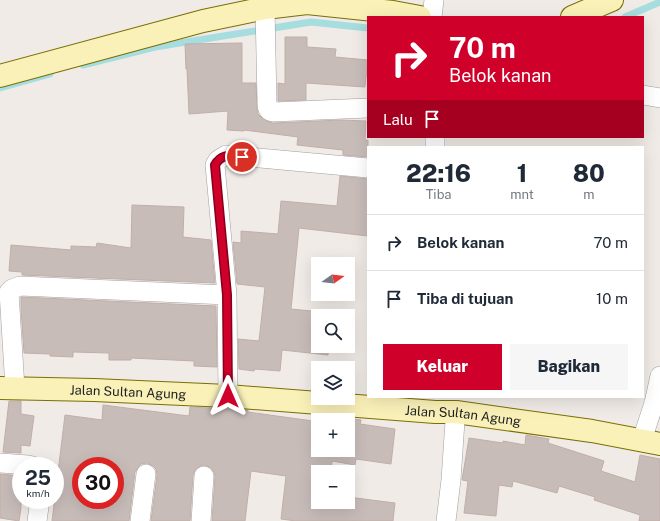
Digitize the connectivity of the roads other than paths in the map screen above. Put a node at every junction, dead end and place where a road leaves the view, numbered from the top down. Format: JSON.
{"nodes":[{"id":1,"x":434,"y":0,"type":"edge"},
{"id":2,"x":612,"y":0,"type":"edge"},
{"id":3,"x":265,"y":8,"type":"junction"},
{"id":4,"x":415,"y":16,"type":"edge"},
{"id":5,"x":432,"y":16,"type":"edge"},
{"id":6,"x":574,"y":16,"type":"edge"},
{"id":7,"x":0,"y":76,"type":"edge"},
{"id":8,"x":644,"y":94,"type":"edge"},
{"id":9,"x":660,"y":98,"type":"edge"},
{"id":10,"x":367,"y":108,"type":"edge"},
{"id":11,"x":367,"y":168,"type":"edge"},
{"id":12,"x":227,"y":295,"type":"junction"},
{"id":13,"x":660,"y":376,"type":"edge"},
{"id":14,"x":7,"y":388,"type":"edge"},
{"id":15,"x":228,"y":396,"type":"junction"},
{"id":16,"x":442,"y":407,"type":"edge"},
{"id":17,"x":651,"y":442,"type":"edge"},
{"id":18,"x":0,"y":463,"type":"edge"},
{"id":19,"x":12,"y":464,"type":"edge"},
{"id":20,"x":146,"y":474,"type":"dead end"},
{"id":21,"x":204,"y":476,"type":"dead end"},
{"id":22,"x":39,"y":509,"type":"edge"},
{"id":23,"x":37,"y":521,"type":"edge"},
{"id":24,"x":140,"y":521,"type":"edge"},
{"id":25,"x":201,"y":521,"type":"edge"},
{"id":26,"x":446,"y":521,"type":"edge"}],
"edges":[{"from":1,"to":5,"type":"street"},
{"from":2,"to":6,"type":"main road"},
{"from":3,"to":4,"type":"main road"},
{"from":3,"to":7,"type":"main road"},
{"from":3,"to":10,"type":"street"},
{"from":8,"to":9,"type":"street"},
{"from":11,"to":12,"type":"street"},
{"from":12,"to":14,"type":"street"},
{"from":12,"to":15,"type":"street"},
{"from":13,"to":17,"type":"street"},
{"from":14,"to":15,"type":"main road","name":"Jalan Sultan Agung"},
{"from":15,"to":16,"type":"main road","name":"Jalan Sultan Agung"},
{"from":16,"to":17,"type":"main road","name":"Jalan Sultan Agung"},
{"from":16,"to":26,"type":"street"},
{"from":18,"to":19,"type":"street"},
{"from":20,"to":24,"type":"street"},
{"from":21,"to":25,"type":"street"},
{"from":22,"to":23,"type":"street"}]}
